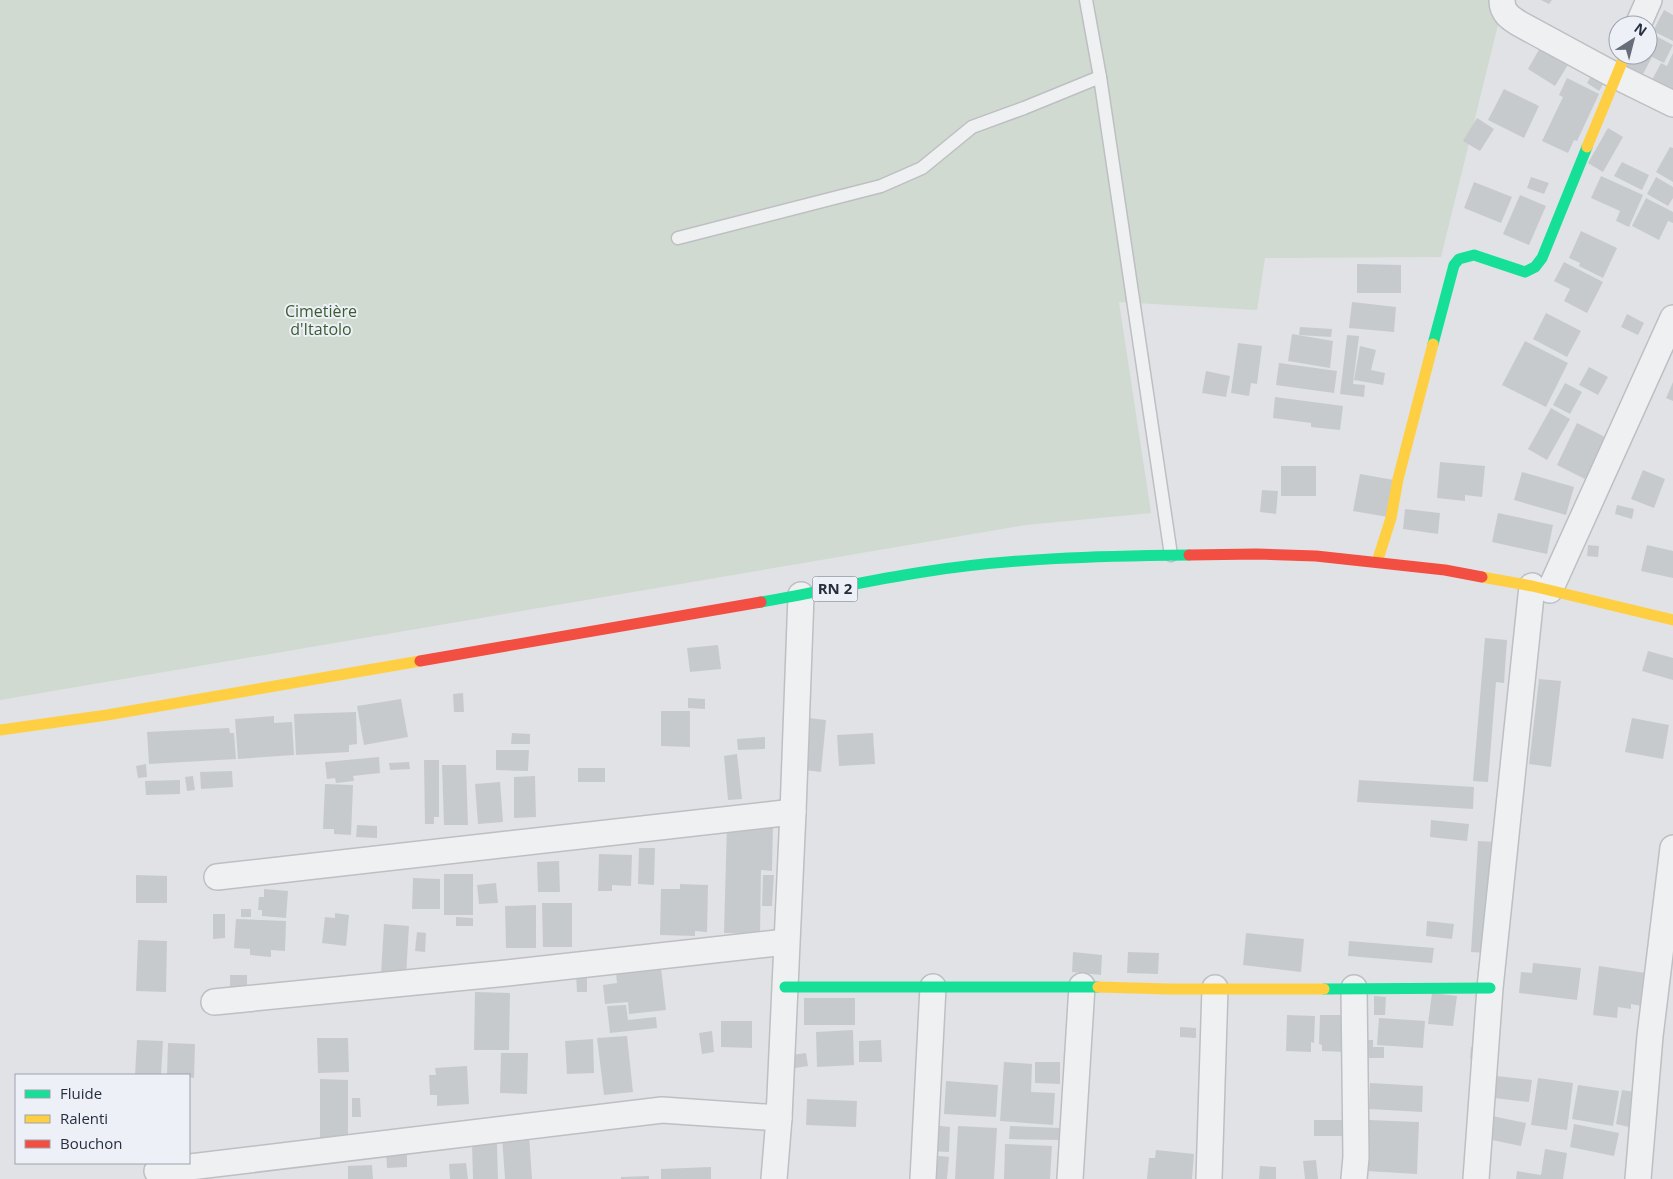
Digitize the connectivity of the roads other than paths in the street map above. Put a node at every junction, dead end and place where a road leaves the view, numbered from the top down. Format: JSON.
{"nodes":[{"id":1,"x":1086,"y":0,"type":"edge"},
{"id":2,"x":1502,"y":0,"type":"edge"},
{"id":3,"x":1649,"y":0,"type":"edge"},
{"id":4,"x":1642,"y":15,"type":"edge"},
{"id":5,"x":1608,"y":60,"type":"edge"},
{"id":6,"x":1620,"y":65,"type":"edge"},
{"id":7,"x":1100,"y":77,"type":"junction"},
{"id":8,"x":1673,"y":104,"type":"edge"},
{"id":9,"x":678,"y":238,"type":"dead end"},
{"id":10,"x":1673,"y":318,"type":"edge"},
{"id":11,"x":1171,"y":555,"type":"junction"},
{"id":12,"x":1377,"y":562,"type":"junction"},
{"id":13,"x":1541,"y":588,"type":"junction"},
{"id":14,"x":802,"y":595,"type":"junction"},
{"id":15,"x":1673,"y":620,"type":"edge"},
{"id":16,"x":0,"y":730,"type":"edge"},
{"id":17,"x":793,"y":812,"type":"junction"},
{"id":18,"x":1673,"y":848,"type":"edge"},
{"id":19,"x":217,"y":877,"type":"dead end"},
{"id":20,"x":786,"y":942,"type":"junction"},
{"id":21,"x":1082,"y":986,"type":"junction"},
{"id":22,"x":785,"y":987,"type":"junction"},
{"id":23,"x":933,"y":987,"type":"junction"},
{"id":24,"x":1215,"y":988,"type":"junction"},
{"id":25,"x":1354,"y":988,"type":"junction"},
{"id":26,"x":1490,"y":988,"type":"junction"},
{"id":27,"x":214,"y":1002,"type":"dead end"},
{"id":28,"x":779,"y":1118,"type":"junction"},
{"id":29,"x":157,"y":1171,"type":"dead end"},
{"id":30,"x":774,"y":1179,"type":"edge"},
{"id":31,"x":923,"y":1179,"type":"edge"},
{"id":32,"x":1070,"y":1179,"type":"edge"},
{"id":33,"x":1209,"y":1179,"type":"edge"},
{"id":34,"x":1354,"y":1179,"type":"edge"},
{"id":35,"x":1476,"y":1179,"type":"edge"},
{"id":36,"x":1638,"y":1179,"type":"edge"}],
"edges":[{"from":1,"to":7,"type":"lane"},
{"from":2,"to":5,"type":"street"},
{"from":3,"to":4,"type":"street"},
{"from":6,"to":8,"type":"street"},
{"from":6,"to":12,"type":"main road"},
{"from":7,"to":9,"type":"lane"},
{"from":7,"to":11,"type":"lane"},
{"from":10,"to":13,"type":"street"},
{"from":11,"to":12,"type":"main road","number":"RN 2"},
{"from":11,"to":14,"type":"main road","number":"RN 2"},
{"from":12,"to":13,"type":"main road","number":"RN 2"},
{"from":13,"to":15,"type":"main road","number":"RN 2"},
{"from":13,"to":26,"type":"street"},
{"from":14,"to":16,"type":"main road","number":"RN 2"},
{"from":14,"to":17,"type":"street"},
{"from":17,"to":19,"type":"street"},
{"from":17,"to":20,"type":"street"},
{"from":18,"to":36,"type":"street"},
{"from":20,"to":22,"type":"street"},
{"from":20,"to":27,"type":"street"},
{"from":21,"to":23,"type":"main road"},
{"from":21,"to":24,"type":"main road"},
{"from":21,"to":32,"type":"street"},
{"from":22,"to":23,"type":"main road"},
{"from":22,"to":28,"type":"street"},
{"from":23,"to":31,"type":"street"},
{"from":24,"to":25,"type":"main road"},
{"from":24,"to":33,"type":"street"},
{"from":25,"to":26,"type":"main road"},
{"from":25,"to":34,"type":"street"},
{"from":26,"to":35,"type":"street"},
{"from":28,"to":29,"type":"street"},
{"from":28,"to":30,"type":"street"}]}
